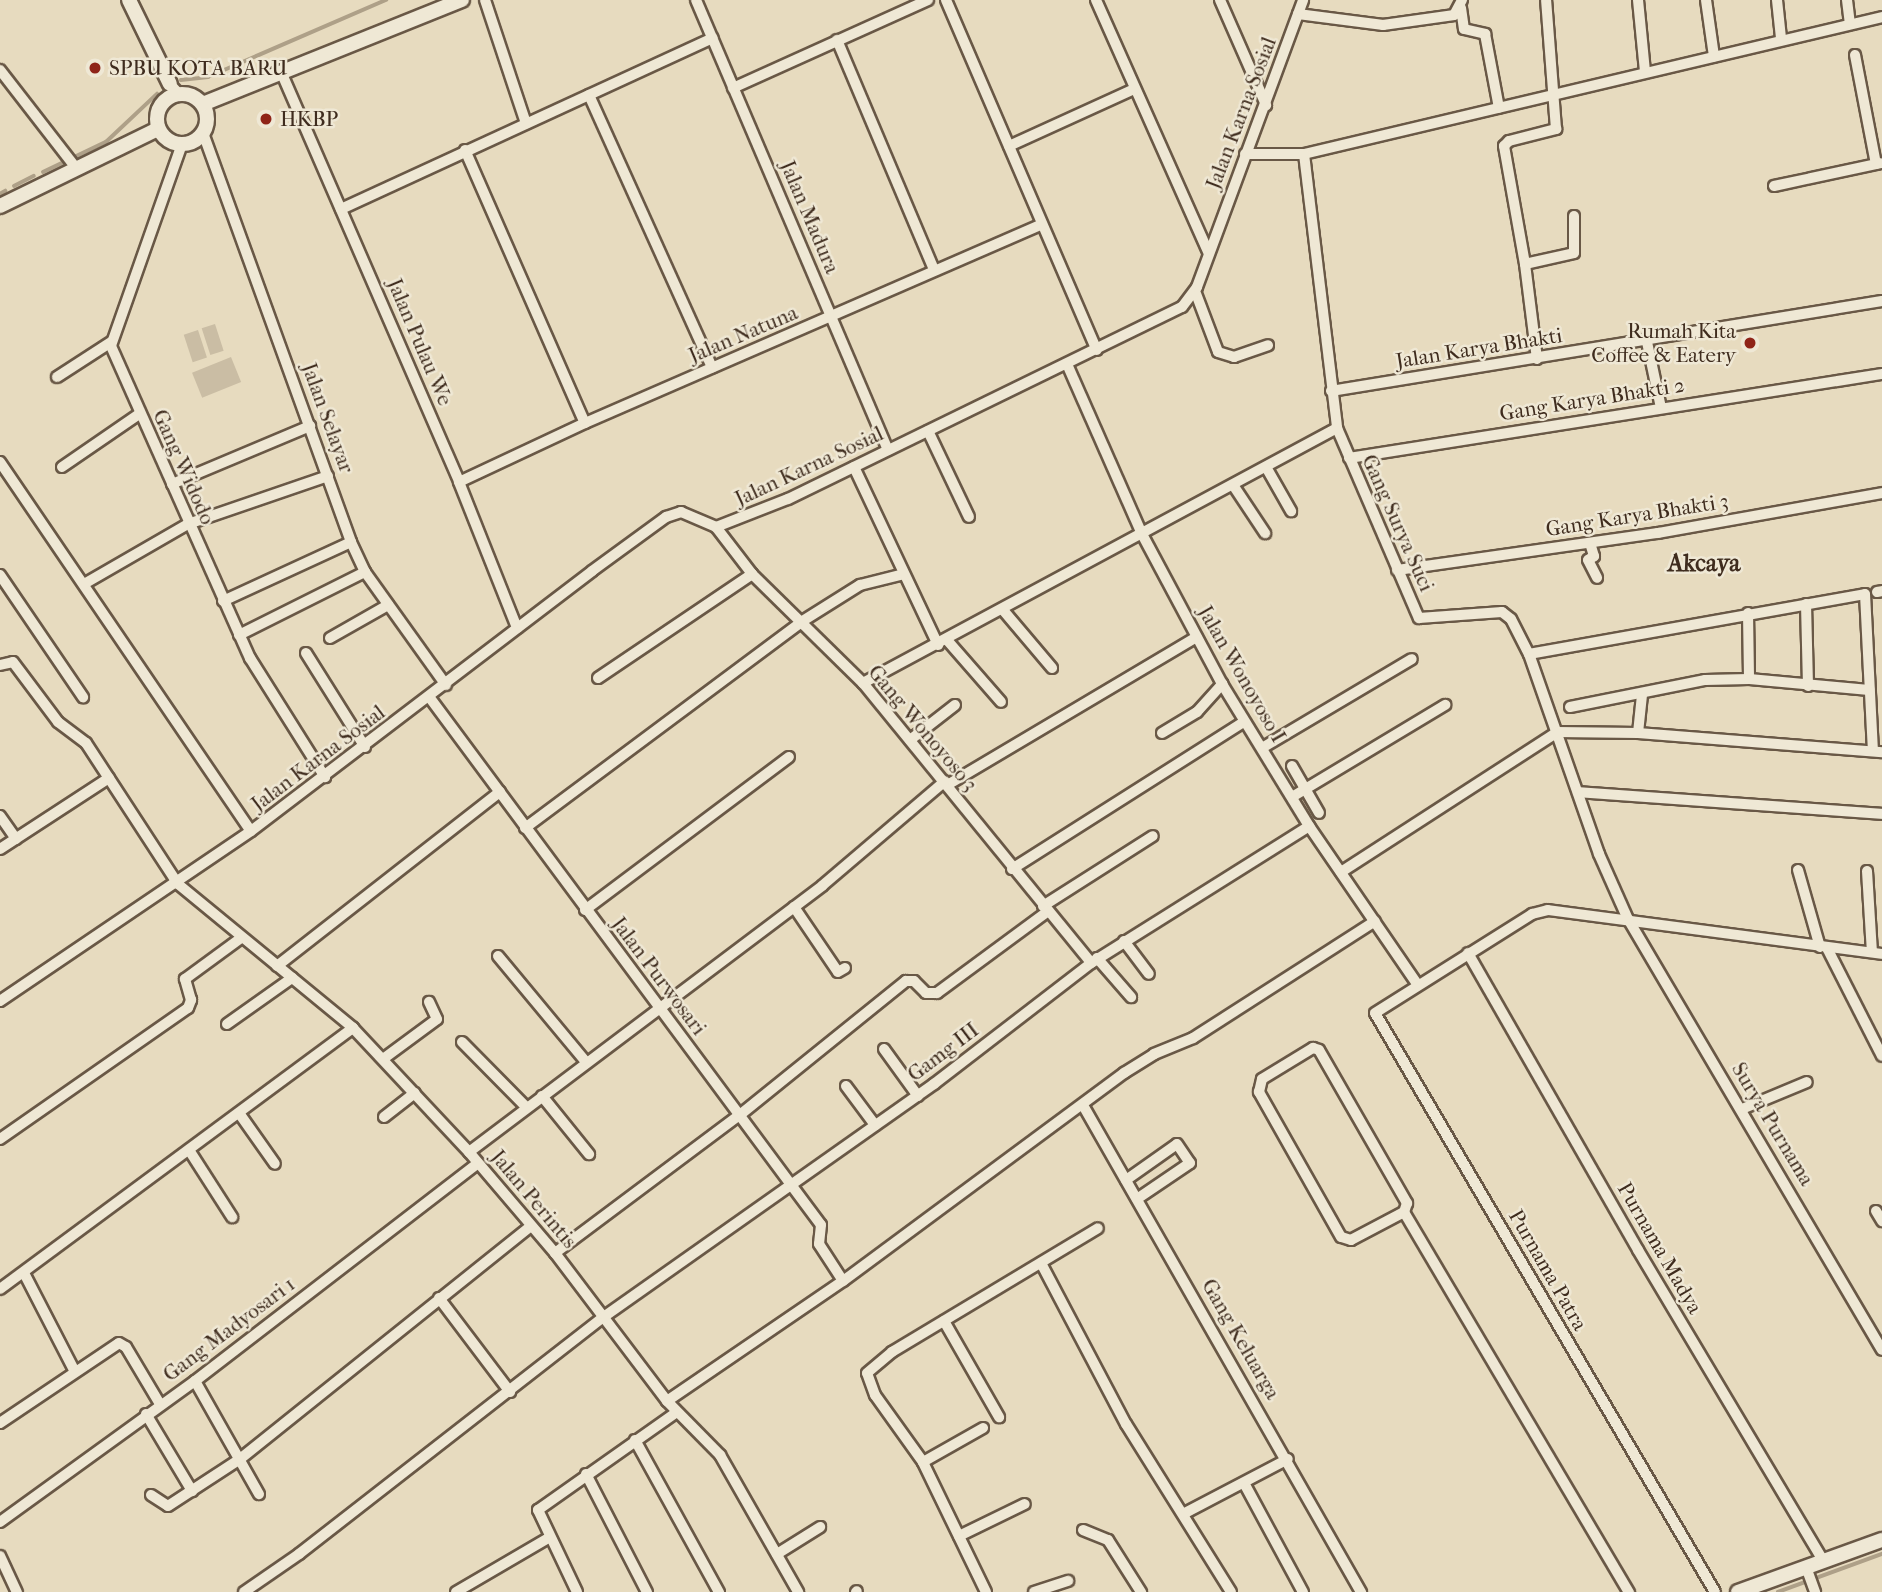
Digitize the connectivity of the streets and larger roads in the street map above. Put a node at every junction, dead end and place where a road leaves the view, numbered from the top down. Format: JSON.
{"nodes":[{"id":1,"x":129,"y":0,"type":"edge"},
{"id":2,"x":462,"y":0,"type":"edge"},
{"id":3,"x":485,"y":0,"type":"edge"},
{"id":4,"x":696,"y":0,"type":"edge"},
{"id":5,"x":928,"y":0,"type":"edge"},
{"id":6,"x":946,"y":0,"type":"edge"},
{"id":7,"x":1096,"y":0,"type":"edge"},
{"id":8,"x":1220,"y":0,"type":"edge"},
{"id":9,"x":1303,"y":0,"type":"edge"},
{"id":10,"x":1546,"y":0,"type":"edge"},
{"id":11,"x":1638,"y":0,"type":"edge"},
{"id":12,"x":1706,"y":0,"type":"edge"},
{"id":13,"x":1777,"y":0,"type":"edge"},
{"id":14,"x":1847,"y":0,"type":"edge"},
{"id":15,"x":1461,"y":4,"type":"edge"},
{"id":16,"x":1298,"y":15,"type":"junction"},
{"id":17,"x":1882,"y":17,"type":"edge"},
{"id":18,"x":1850,"y":23,"type":"junction"},
{"id":19,"x":712,"y":38,"type":"junction"},
{"id":20,"x":1781,"y":39,"type":"junction"},
{"id":21,"x":837,"y":40,"type":"junction"},
{"id":22,"x":1714,"y":55,"type":"junction"},
{"id":23,"x":1855,"y":55,"type":"dead end"},
{"id":24,"x":0,"y":70,"type":"edge"},
{"id":25,"x":1645,"y":72,"type":"junction"},
{"id":26,"x":282,"y":74,"type":"junction"},
{"id":27,"x":733,"y":88,"type":"junction"},
{"id":28,"x":1134,"y":89,"type":"junction"},
{"id":29,"x":173,"y":91,"type":"junction"},
{"id":30,"x":589,"y":95,"type":"junction"},
{"id":31,"x":1551,"y":95,"type":"junction"},
{"id":32,"x":1266,"y":105,"type":"junction"},
{"id":33,"x":207,"y":106,"type":"junction"},
{"id":34,"x":1499,"y":108,"type":"junction"},
{"id":35,"x":526,"y":123,"type":"junction"},
{"id":36,"x":155,"y":129,"type":"junction"},
{"id":37,"x":203,"y":140,"type":"junction"},
{"id":38,"x":1009,"y":146,"type":"junction"},
{"id":39,"x":179,"y":148,"type":"junction"},
{"id":40,"x":465,"y":150,"type":"junction"},
{"id":41,"x":1245,"y":154,"type":"junction"},
{"id":42,"x":1304,"y":154,"type":"junction"},
{"id":43,"x":1879,"y":164,"type":"edge"},
{"id":44,"x":76,"y":168,"type":"junction"},
{"id":45,"x":1774,"y":186,"type":"dead end"},
{"id":46,"x":0,"y":206,"type":"edge"},
{"id":47,"x":341,"y":209,"type":"junction"},
{"id":48,"x":1574,"y":216,"type":"dead end"},
{"id":49,"x":1042,"y":224,"type":"junction"},
{"id":50,"x":1208,"y":251,"type":"junction"},
{"id":51,"x":1525,"y":264,"type":"junction"},
{"id":52,"x":934,"y":270,"type":"junction"},
{"id":53,"x":1195,"y":291,"type":"junction"},
{"id":54,"x":1882,"y":302,"type":"edge"},
{"id":55,"x":832,"y":318,"type":"junction"},
{"id":56,"x":111,"y":342,"type":"junction"},
{"id":57,"x":1647,"y":342,"type":"junction"},
{"id":58,"x":1268,"y":345,"type":"dead end"},
{"id":59,"x":1097,"y":350,"type":"junction"},
{"id":60,"x":1537,"y":359,"type":"junction"},
{"id":61,"x":1067,"y":364,"type":"junction"},
{"id":62,"x":712,"y":367,"type":"junction"},
{"id":63,"x":1882,"y":374,"type":"edge"},
{"id":64,"x":58,"y":377,"type":"dead end"},
{"id":65,"x":1331,"y":391,"type":"junction"},
{"id":66,"x":1661,"y":408,"type":"junction"},
{"id":67,"x":139,"y":414,"type":"junction"},
{"id":68,"x":585,"y":423,"type":"junction"},
{"id":69,"x":310,"y":426,"type":"junction"},
{"id":70,"x":1337,"y":428,"type":"junction"},
{"id":71,"x":928,"y":431,"type":"junction"},
{"id":72,"x":888,"y":450,"type":"junction"},
{"id":73,"x":1349,"y":458,"type":"junction"},
{"id":74,"x":0,"y":462,"type":"edge"},
{"id":75,"x":62,"y":467,"type":"dead end"},
{"id":76,"x":854,"y":467,"type":"junction"},
{"id":77,"x":1266,"y":467,"type":"junction"},
{"id":78,"x":328,"y":475,"type":"junction"},
{"id":79,"x":459,"y":482,"type":"junction"},
{"id":80,"x":172,"y":484,"type":"junction"},
{"id":81,"x":1233,"y":485,"type":"junction"},
{"id":82,"x":1882,"y":494,"type":"edge"},
{"id":83,"x":1291,"y":511,"type":"dead end"},
{"id":84,"x":970,"y":517,"type":"dead end"},
{"id":85,"x":188,"y":524,"type":"junction"},
{"id":86,"x":716,"y":527,"type":"junction"},
{"id":87,"x":1265,"y":533,"type":"dead end"},
{"id":88,"x":1142,"y":534,"type":"junction"},
{"id":89,"x":351,"y":542,"type":"junction"},
{"id":90,"x":1590,"y":543,"type":"junction"},
{"id":91,"x":1397,"y":570,"type":"junction"},
{"id":92,"x":365,"y":572,"type":"junction"},
{"id":93,"x":752,"y":573,"type":"junction"},
{"id":94,"x":904,"y":574,"type":"junction"},
{"id":95,"x":0,"y":575,"type":"edge"},
{"id":96,"x":1597,"y":578,"type":"dead end"},
{"id":97,"x":84,"y":584,"type":"junction"},
{"id":98,"x":223,"y":601,"type":"junction"},
{"id":99,"x":1807,"y":604,"type":"junction"},
{"id":100,"x":388,"y":605,"type":"junction"},
{"id":101,"x":1003,"y":610,"type":"junction"},
{"id":102,"x":1748,"y":613,"type":"junction"},
{"id":103,"x":801,"y":622,"type":"junction"},
{"id":104,"x":517,"y":628,"type":"junction"},
{"id":105,"x":239,"y":635,"type":"junction"},
{"id":106,"x":1197,"y":637,"type":"junction"},
{"id":107,"x":330,"y":638,"type":"dead end"},
{"id":108,"x":943,"y":643,"type":"junction"},
{"id":109,"x":306,"y":653,"type":"dead end"},
{"id":110,"x":1529,"y":654,"type":"junction"},
{"id":111,"x":1412,"y":659,"type":"dead end"},
{"id":112,"x":0,"y":665,"type":"edge"},
{"id":113,"x":1052,"y":668,"type":"dead end"},
{"id":114,"x":598,"y":678,"type":"dead end"},
{"id":115,"x":1749,"y":679,"type":"junction"},
{"id":116,"x":863,"y":683,"type":"junction"},
{"id":117,"x":1222,"y":684,"type":"junction"},
{"id":118,"x":446,"y":685,"type":"junction"},
{"id":119,"x":1808,"y":686,"type":"junction"},
{"id":120,"x":1870,"y":690,"type":"junction"},
{"id":121,"x":1642,"y":694,"type":"junction"},
{"id":122,"x":83,"y":697,"type":"dead end"},
{"id":123,"x":429,"y":698,"type":"junction"},
{"id":124,"x":1001,"y":702,"type":"dead end"},
{"id":125,"x":955,"y":705,"type":"dead end"},
{"id":126,"x":1445,"y":705,"type":"dead end"},
{"id":127,"x":1570,"y":707,"type":"dead end"},
{"id":128,"x":1244,"y":722,"type":"junction"},
{"id":129,"x":1558,"y":732,"type":"junction"},
{"id":130,"x":1162,"y":733,"type":"dead end"},
{"id":131,"x":1638,"y":733,"type":"junction"},
{"id":132,"x":910,"y":740,"type":"junction"},
{"id":133,"x":365,"y":747,"type":"junction"},
{"id":134,"x":1262,"y":748,"type":"junction"},
{"id":135,"x":1877,"y":751,"type":"edge"},
{"id":136,"x":789,"y":757,"type":"dead end"},
{"id":137,"x":1292,"y":766,"type":"dead end"},
{"id":138,"x":325,"y":777,"type":"junction"},
{"id":139,"x":109,"y":778,"type":"junction"},
{"id":140,"x":947,"y":783,"type":"junction"},
{"id":141,"x":1305,"y":789,"type":"junction"},
{"id":142,"x":500,"y":792,"type":"junction"},
{"id":143,"x":1578,"y":792,"type":"junction"},
{"id":144,"x":1292,"y":797,"type":"junction"},
{"id":145,"x":1319,"y":813,"type":"dead end"},
{"id":146,"x":1882,"y":814,"type":"edge"},
{"id":147,"x":0,"y":816,"type":"edge"},
{"id":148,"x":1309,"y":826,"type":"junction"},
{"id":149,"x":525,"y":828,"type":"junction"},
{"id":150,"x":251,"y":831,"type":"junction"},
{"id":151,"x":1153,"y":836,"type":"dead end"},
{"id":152,"x":16,"y":839,"type":"junction"},
{"id":153,"x":0,"y":849,"type":"edge"},
{"id":154,"x":1012,"y":869,"type":"junction"},
{"id":155,"x":1798,"y":870,"type":"dead end"},
{"id":156,"x":1867,"y":871,"type":"dead end"},
{"id":157,"x":1341,"y":872,"type":"junction"},
{"id":158,"x":178,"y":884,"type":"junction"},
{"id":159,"x":794,"y":907,"type":"junction"},
{"id":160,"x":1045,"y":909,"type":"junction"},
{"id":161,"x":584,"y":910,"type":"junction"},
{"id":162,"x":1628,"y":919,"type":"junction"},
{"id":163,"x":1375,"y":922,"type":"junction"},
{"id":164,"x":241,"y":938,"type":"junction"},
{"id":165,"x":1124,"y":942,"type":"junction"},
{"id":166,"x":1824,"y":948,"type":"junction"},
{"id":167,"x":1468,"y":953,"type":"junction"},
{"id":168,"x":1877,"y":953,"type":"edge"},
{"id":169,"x":499,"y":956,"type":"dead end"},
{"id":170,"x":1094,"y":960,"type":"junction"},
{"id":171,"x":277,"y":966,"type":"junction"},
{"id":172,"x":845,"y":968,"type":"dead end"},
{"id":173,"x":1149,"y":974,"type":"dead end"},
{"id":174,"x":292,"y":978,"type":"junction"},
{"id":175,"x":1417,"y":984,"type":"junction"},
{"id":176,"x":1131,"y":997,"type":"dead end"},
{"id":177,"x":0,"y":1001,"type":"edge"},
{"id":178,"x":429,"y":1002,"type":"dead end"},
{"id":179,"x":659,"y":1009,"type":"junction"},
{"id":180,"x":227,"y":1024,"type":"dead end"},
{"id":181,"x":353,"y":1028,"type":"junction"},
{"id":182,"x":462,"y":1042,"type":"dead end"},
{"id":183,"x":884,"y":1049,"type":"dead end"},
{"id":184,"x":1882,"y":1056,"type":"edge"},
{"id":185,"x":383,"y":1059,"type":"junction"},
{"id":186,"x":586,"y":1062,"type":"junction"},
{"id":187,"x":1807,"y":1082,"type":"dead end"},
{"id":188,"x":846,"y":1086,"type":"dead end"},
{"id":189,"x":415,"y":1093,"type":"junction"},
{"id":190,"x":542,"y":1096,"type":"junction"},
{"id":191,"x":918,"y":1096,"type":"junction"},
{"id":192,"x":526,"y":1107,"type":"junction"},
{"id":193,"x":1084,"y":1107,"type":"junction"},
{"id":194,"x":1742,"y":1109,"type":"junction"},
{"id":195,"x":239,"y":1113,"type":"junction"},
{"id":196,"x":741,"y":1114,"type":"junction"},
{"id":197,"x":384,"y":1117,"type":"dead end"},
{"id":198,"x":875,"y":1125,"type":"junction"},
{"id":199,"x":0,"y":1139,"type":"edge"},
{"id":200,"x":190,"y":1150,"type":"junction"},
{"id":201,"x":469,"y":1152,"type":"junction"},
{"id":202,"x":589,"y":1154,"type":"dead end"},
{"id":203,"x":478,"y":1163,"type":"junction"},
{"id":204,"x":275,"y":1164,"type":"dead end"},
{"id":205,"x":1126,"y":1180,"type":"junction"},
{"id":206,"x":790,"y":1184,"type":"junction"},
{"id":207,"x":1137,"y":1199,"type":"junction"},
{"id":208,"x":1876,"y":1211,"type":"dead end"},
{"id":209,"x":1404,"y":1212,"type":"junction"},
{"id":210,"x":232,"y":1217,"type":"dead end"},
{"id":211,"x":1882,"y":1221,"type":"edge"},
{"id":212,"x":531,"y":1226,"type":"junction"},
{"id":213,"x":1098,"y":1228,"type":"dead end"},
{"id":214,"x":555,"y":1253,"type":"junction"},
{"id":215,"x":1041,"y":1262,"type":"junction"},
{"id":216,"x":24,"y":1273,"type":"junction"},
{"id":217,"x":843,"y":1281,"type":"junction"},
{"id":218,"x":0,"y":1289,"type":"edge"},
{"id":219,"x":439,"y":1298,"type":"junction"},
{"id":220,"x":605,"y":1316,"type":"junction"},
{"id":221,"x":944,"y":1321,"type":"junction"},
{"id":222,"x":1882,"y":1350,"type":"edge"},
{"id":223,"x":74,"y":1370,"type":"junction"},
{"id":224,"x":195,"y":1381,"type":"junction"},
{"id":225,"x":510,"y":1392,"type":"junction"},
{"id":226,"x":667,"y":1401,"type":"junction"},
{"id":227,"x":160,"y":1404,"type":"junction"},
{"id":228,"x":677,"y":1412,"type":"junction"},
{"id":229,"x":146,"y":1414,"type":"junction"},
{"id":230,"x":999,"y":1417,"type":"dead end"},
{"id":231,"x":0,"y":1423,"type":"edge"},
{"id":232,"x":983,"y":1428,"type":"dead end"},
{"id":233,"x":635,"y":1440,"type":"junction"},
{"id":234,"x":240,"y":1459,"type":"junction"},
{"id":235,"x":1288,"y":1459,"type":"junction"},
{"id":236,"x":923,"y":1462,"type":"junction"},
{"id":237,"x":586,"y":1474,"type":"junction"},
{"id":238,"x":1244,"y":1483,"type":"junction"},
{"id":239,"x":192,"y":1491,"type":"junction"},
{"id":240,"x":259,"y":1494,"type":"dead end"},
{"id":241,"x":151,"y":1495,"type":"dead end"},
{"id":242,"x":1025,"y":1504,"type":"dead end"},
{"id":243,"x":1185,"y":1513,"type":"junction"},
{"id":244,"x":0,"y":1522,"type":"edge"},
{"id":245,"x":820,"y":1527,"type":"dead end"},
{"id":246,"x":1083,"y":1530,"type":"dead end"},
{"id":247,"x":960,"y":1536,"type":"junction"},
{"id":248,"x":550,"y":1537,"type":"junction"},
{"id":249,"x":1882,"y":1541,"type":"edge"},
{"id":250,"x":777,"y":1554,"type":"junction"},
{"id":251,"x":0,"y":1556,"type":"edge"},
{"id":252,"x":1823,"y":1560,"type":"junction"},
{"id":253,"x":1808,"y":1572,"type":"junction"},
{"id":254,"x":1068,"y":1581,"type":"dead end"},
{"id":255,"x":1815,"y":1590,"type":"edge"},
{"id":256,"x":15,"y":1591,"type":"edge"},
{"id":257,"x":244,"y":1592,"type":"edge"},
{"id":258,"x":456,"y":1592,"type":"edge"},
{"id":259,"x":577,"y":1592,"type":"edge"},
{"id":260,"x":647,"y":1592,"type":"edge"},
{"id":261,"x":719,"y":1592,"type":"edge"},
{"id":262,"x":798,"y":1592,"type":"edge"},
{"id":263,"x":986,"y":1592,"type":"edge"},
{"id":264,"x":1034,"y":1592,"type":"edge"},
{"id":265,"x":1141,"y":1592,"type":"edge"},
{"id":266,"x":1231,"y":1592,"type":"edge"},
{"id":267,"x":1303,"y":1592,"type":"edge"},
{"id":268,"x":1361,"y":1592,"type":"edge"},
{"id":269,"x":1629,"y":1592,"type":"edge"},
{"id":270,"x":1715,"y":1592,"type":"edge"},
{"id":271,"x":1738,"y":1592,"type":"edge"}],
"edges":[{"from":1,"to":29,"type":"street"},
{"from":2,"to":26,"type":"street"},
{"from":3,"to":35,"type":"street"},
{"from":4,"to":19,"type":"street","name":"Jalan Madura"},
{"from":5,"to":21,"type":"street"},
{"from":6,"to":38,"type":"street"},
{"from":7,"to":28,"type":"street"},
{"from":8,"to":32,"type":"street"},
{"from":9,"to":16,"type":"street","name":"Jalan Karna Sosial"},
{"from":10,"to":31,"type":"street"},
{"from":11,"to":25,"type":"street"},
{"from":12,"to":22,"type":"street"},
{"from":13,"to":20,"type":"street"},
{"from":14,"to":18,"type":"street"},
{"from":15,"to":16,"type":"street"},
{"from":15,"to":34,"type":"street"},
{"from":16,"to":32,"type":"street","name":"Jalan Karna Sosial"},
{"from":17,"to":18,"type":"street"},
{"from":18,"to":20,"type":"street"},
{"from":19,"to":27,"type":"street","name":"Jalan Madura"},
{"from":19,"to":30,"type":"street"},
{"from":20,"to":22,"type":"street"},
{"from":21,"to":27,"type":"street"},
{"from":21,"to":52,"type":"street"},
{"from":22,"to":25,"type":"street"},
{"from":23,"to":43,"type":"street"},
{"from":24,"to":44,"type":"street"},
{"from":25,"to":31,"type":"street"},
{"from":26,"to":33,"type":"street"},
{"from":26,"to":47,"type":"street","name":"Jalan Pulau We"},
{"from":27,"to":55,"type":"street","name":"Jalan Madura"},
{"from":28,"to":38,"type":"street"},
{"from":28,"to":50,"type":"street"},
{"from":29,"to":33,"type":"street"},
{"from":29,"to":36,"type":"street"},
{"from":30,"to":35,"type":"street"},
{"from":30,"to":62,"type":"street"},
{"from":31,"to":34,"type":"street"},
{"from":31,"to":51,"type":"street"},
{"from":32,"to":41,"type":"street","name":"Jalan Karna Sosial"},
{"from":33,"to":37,"type":"street"},
{"from":34,"to":42,"type":"street"},
{"from":35,"to":40,"type":"street"},
{"from":36,"to":39,"type":"street"},
{"from":36,"to":44,"type":"street"},
{"from":37,"to":39,"type":"street"},
{"from":37,"to":69,"type":"street","name":"Jalan Selayar"},
{"from":38,"to":49,"type":"street"},
{"from":39,"to":56,"type":"street"},
{"from":40,"to":47,"type":"street"},
{"from":40,"to":68,"type":"street"},
{"from":41,"to":42,"type":"street"},
{"from":41,"to":50,"type":"street","name":"Jalan Karna Sosial"},
{"from":42,"to":65,"type":"street","name":"Gang Surya Suci"},
{"from":43,"to":45,"type":"street"},
{"from":44,"to":46,"type":"street"},
{"from":47,"to":79,"type":"street","name":"Jalan Pulau We"},
{"from":48,"to":51,"type":"street"},
{"from":49,"to":52,"type":"street","name":"Jalan Natuna"},
{"from":49,"to":59,"type":"street"},
{"from":50,"to":53,"type":"street","name":"Jalan Karna Sosial"},
{"from":51,"to":60,"type":"street"},
{"from":52,"to":55,"type":"street","name":"Jalan Natuna"},
{"from":53,"to":58,"type":"street"},
{"from":53,"to":59,"type":"street","name":"Jalan Karna Sosial"},
{"from":54,"to":57,"type":"street","name":"Jalan Karya Bhakti"},
{"from":55,"to":62,"type":"street","name":"Jalan Natuna"},
{"from":55,"to":72,"type":"street","name":"Jalan Madura"},
{"from":56,"to":64,"type":"street"},
{"from":56,"to":67,"type":"street","name":"Gang Widodo"},
{"from":57,"to":60,"type":"street","name":"Jalan Karya Bhakti"},
{"from":57,"to":66,"type":"street"},
{"from":59,"to":61,"type":"street","name":"Jalan Karna Sosial"},
{"from":60,"to":65,"type":"street","name":"Jalan Karya Bhakti"},
{"from":61,"to":71,"type":"street","name":"Jalan Karna Sosial"},
{"from":61,"to":88,"type":"street","name":"Jalan Wonoyoso I"},
{"from":62,"to":68,"type":"street","name":"Jalan Natuna"},
{"from":63,"to":66,"type":"street","name":"Gang Karya Bhakti 2"},
{"from":65,"to":70,"type":"street","name":"Gang Surya Suci"},
{"from":66,"to":73,"type":"street","name":"Gang Karya Bhakti 2"},
{"from":67,"to":75,"type":"street"},
{"from":67,"to":80,"type":"street","name":"Gang Widodo"},
{"from":68,"to":79,"type":"street","name":"Jalan Natuna"},
{"from":69,"to":78,"type":"street","name":"Jalan Selayar"},
{"from":69,"to":80,"type":"street"},
{"from":70,"to":73,"type":"street","name":"Gang Surya Suci"},
{"from":70,"to":77,"type":"street"},
{"from":71,"to":72,"type":"street","name":"Jalan Karna Sosial"},
{"from":71,"to":84,"type":"street"},
{"from":72,"to":76,"type":"street","name":"Jalan Karna Sosial"},
{"from":73,"to":91,"type":"street","name":"Gang Surya Suci"},
{"from":74,"to":97,"type":"street"},
{"from":76,"to":86,"type":"street","name":"Jalan Karna Sosial"},
{"from":76,"to":94,"type":"street"},
{"from":77,"to":81,"type":"street"},
{"from":77,"to":83,"type":"street"},
{"from":78,"to":85,"type":"street"},
{"from":78,"to":89,"type":"street","name":"Jalan Selayar"},
{"from":79,"to":104,"type":"street","name":"Jalan Pulau We"},
{"from":80,"to":85,"type":"street","name":"Gang Widodo"},
{"from":81,"to":87,"type":"street"},
{"from":81,"to":88,"type":"street"},
{"from":82,"to":90,"type":"street","name":"Gang Karya Bhakti 3"},
{"from":85,"to":97,"type":"street"},
{"from":85,"to":98,"type":"street","name":"Gang Widodo"},
{"from":86,"to":93,"type":"street","name":"Gang Wonoyoso 3"},
{"from":86,"to":104,"type":"street","name":"Jalan Karna Sosial"},
{"from":88,"to":101,"type":"street"},
{"from":88,"to":106,"type":"street","name":"Jalan Wonoyoso I"},
{"from":89,"to":92,"type":"street","name":"Jalan Selayar"},
{"from":89,"to":98,"type":"street"},
{"from":90,"to":91,"type":"street","name":"Gang Karya Bhakti 3"},
{"from":90,"to":96,"type":"street"},
{"from":91,"to":110,"type":"street","name":"Gang Surya Suci"},
{"from":92,"to":100,"type":"street","name":"Jalan Selayar"},
{"from":92,"to":105,"type":"street"},
{"from":93,"to":103,"type":"street","name":"Gang Wonoyoso 3"},
{"from":93,"to":114,"type":"street"},
{"from":94,"to":103,"type":"street"},
{"from":94,"to":108,"type":"street"},
{"from":95,"to":122,"type":"street"},
{"from":97,"to":150,"type":"street"},
{"from":98,"to":105,"type":"street","name":"Gang Widodo"},
{"from":99,"to":102,"type":"street"},
{"from":99,"to":119,"type":"street"},
{"from":99,"to":120,"type":"street"},
{"from":100,"to":107,"type":"street"},
{"from":100,"to":118,"type":"street","name":"Jalan Selayar"},
{"from":101,"to":108,"type":"street"},
{"from":101,"to":113,"type":"street"},
{"from":102,"to":110,"type":"street"},
{"from":102,"to":115,"type":"street"},
{"from":103,"to":116,"type":"street","name":"Gang Wonoyoso 3"},
{"from":103,"to":149,"type":"street"},
{"from":104,"to":118,"type":"street","name":"Jalan Karna Sosial"},
{"from":105,"to":138,"type":"street","name":"Gang Widodo"},
{"from":106,"to":117,"type":"street","name":"Jalan Wonoyoso I"},
{"from":106,"to":140,"type":"street"},
{"from":108,"to":116,"type":"street"},
{"from":108,"to":124,"type":"street"},
{"from":109,"to":133,"type":"street"},
{"from":110,"to":129,"type":"street","name":"Gang Surya Suci"},
{"from":111,"to":134,"type":"street"},
{"from":112,"to":139,"type":"street","name":"Jalan Perintis"},
{"from":115,"to":119,"type":"street"},
{"from":115,"to":121,"type":"street"},
{"from":116,"to":132,"type":"street","name":"Gang Wonoyoso 3"},
{"from":117,"to":128,"type":"street","name":"Jalan Wonoyoso I"},
{"from":117,"to":130,"type":"street"},
{"from":118,"to":123,"type":"street","name":"Jalan Karna Sosial"},
{"from":119,"to":120,"type":"street"},
{"from":120,"to":135,"type":"street"},
{"from":121,"to":127,"type":"street"},
{"from":121,"to":131,"type":"street"},
{"from":123,"to":133,"type":"street","name":"Jalan Karna Sosial"},
{"from":123,"to":142,"type":"street","name":"Jalan Purwosari"},
{"from":125,"to":132,"type":"street"},
{"from":126,"to":141,"type":"street"},
{"from":128,"to":134,"type":"street","name":"Jalan Wonoyoso I"},
{"from":128,"to":154,"type":"street"},
{"from":129,"to":131,"type":"street"},
{"from":129,"to":143,"type":"street","name":"Gang Surya Suci"},
{"from":129,"to":157,"type":"street"},
{"from":131,"to":135,"type":"street"},
{"from":132,"to":140,"type":"street","name":"Gang Wonoyoso 3"},
{"from":133,"to":138,"type":"street","name":"Jalan Karna Sosial"},
{"from":134,"to":144,"type":"street","name":"Jalan Wonoyoso I"},
{"from":136,"to":161,"type":"street"},
{"from":137,"to":141,"type":"street"},
{"from":138,"to":150,"type":"street","name":"Jalan Karna Sosial"},
{"from":139,"to":152,"type":"street"},
{"from":139,"to":158,"type":"street","name":"Jalan Perintis"},
{"from":140,"to":154,"type":"street","name":"Gang Wonoyoso 3"},
{"from":140,"to":159,"type":"street"},
{"from":141,"to":144,"type":"street"},
{"from":141,"to":145,"type":"street"},
{"from":142,"to":149,"type":"street","name":"Jalan Purwosari"},
{"from":142,"to":171,"type":"street"},
{"from":143,"to":146,"type":"street"},
{"from":143,"to":162,"type":"street","name":"Gang Surya Suci"},
{"from":144,"to":148,"type":"street","name":"Jalan Wonoyoso I"},
{"from":147,"to":152,"type":"street"},
{"from":148,"to":157,"type":"street","name":"Jalan Wonoyoso I"},
{"from":148,"to":165,"type":"street","name":"Gamg III"},
{"from":149,"to":161,"type":"street","name":"Jalan Purwosari"},
{"from":150,"to":158,"type":"street","name":"Jalan Karna Sosial"},
{"from":151,"to":160,"type":"street"},
{"from":152,"to":153,"type":"street"},
{"from":154,"to":160,"type":"street","name":"Gang Wonoyoso 3"},
{"from":155,"to":166,"type":"street"},
{"from":156,"to":168,"type":"street"},
{"from":157,"to":163,"type":"street","name":"Jalan Wonoyoso I"},
{"from":158,"to":164,"type":"street","name":"Jalan Perintis"},
{"from":158,"to":177,"type":"street","name":"Jalan Karna Sosial"},
{"from":159,"to":172,"type":"street"},
{"from":159,"to":179,"type":"street"},
{"from":160,"to":170,"type":"street","name":"Gang Wonoyoso 3"},
{"from":160,"to":196,"type":"street"},
{"from":161,"to":179,"type":"street","name":"Jalan Purwosari"},
{"from":162,"to":166,"type":"street"},
{"from":162,"to":167,"type":"street"},
{"from":162,"to":194,"type":"street","name":"Surya Purnama"},
{"from":163,"to":175,"type":"street","name":"Jalan Wonoyoso I"},
{"from":163,"to":193,"type":"street"},
{"from":164,"to":171,"type":"street","name":"Jalan Perintis"},
{"from":164,"to":199,"type":"street"},
{"from":165,"to":170,"type":"street","name":"Gamg III"},
{"from":165,"to":173,"type":"street"},
{"from":166,"to":168,"type":"street"},
{"from":166,"to":184,"type":"street"},
{"from":167,"to":175,"type":"street"},
{"from":167,"to":252,"type":"street","name":"Purnama Madya"},
{"from":169,"to":186,"type":"street"},
{"from":170,"to":176,"type":"street","name":"Gang Wonoyoso 3"},
{"from":170,"to":191,"type":"street","name":"Gamg III"},
{"from":171,"to":174,"type":"street","name":"Jalan Perintis"},
{"from":174,"to":180,"type":"street"},
{"from":174,"to":181,"type":"street","name":"Jalan Perintis"},
{"from":175,"to":270,"type":"street","name":"Purnama Patra"},
{"from":178,"to":185,"type":"street"},
{"from":179,"to":186,"type":"street"},
{"from":179,"to":196,"type":"street","name":"Jalan Purwosari"},
{"from":181,"to":185,"type":"street","name":"Jalan Perintis"},
{"from":181,"to":195,"type":"street"},
{"from":182,"to":192,"type":"street"},
{"from":183,"to":191,"type":"street"},
{"from":185,"to":189,"type":"street","name":"Jalan Perintis"},
{"from":186,"to":190,"type":"street"},
{"from":187,"to":194,"type":"street"},
{"from":188,"to":198,"type":"street"},
{"from":189,"to":197,"type":"street"},
{"from":189,"to":201,"type":"street","name":"Jalan Perintis"},
{"from":190,"to":192,"type":"street"},
{"from":190,"to":202,"type":"street"},
{"from":191,"to":198,"type":"street","name":"Gamg III"},
{"from":192,"to":201,"type":"street"},
{"from":193,"to":205,"type":"street","name":"Gang Keluarga"},
{"from":193,"to":217,"type":"street"},
{"from":194,"to":222,"type":"street","name":"Surya Purnama"},
{"from":195,"to":200,"type":"street"},
{"from":195,"to":204,"type":"street"},
{"from":196,"to":206,"type":"street","name":"Jalan Purwosari"},
{"from":196,"to":214,"type":"street"},
{"from":198,"to":206,"type":"street","name":"Gamg III"},
{"from":200,"to":210,"type":"street"},
{"from":200,"to":216,"type":"street"},
{"from":201,"to":203,"type":"street","name":"Jalan Perintis"},
{"from":203,"to":212,"type":"street","name":"Jalan Perintis"},
{"from":203,"to":224,"type":"street","name":"Gang Madyosari 1"},
{"from":205,"to":207,"type":"street","name":"Gang Keluarga"},
{"from":205,"to":207,"type":"street"},
{"from":206,"to":217,"type":"street","name":"Jalan Purwosari"},
{"from":206,"to":220,"type":"street","name":"Gamg III"},
{"from":207,"to":235,"type":"street","name":"Gang Keluarga"},
{"from":208,"to":211,"type":"street"},
{"from":209,"to":209,"type":"street"},
{"from":209,"to":269,"type":"street"},
{"from":212,"to":214,"type":"street","name":"Jalan Perintis"},
{"from":212,"to":219,"type":"street"},
{"from":213,"to":215,"type":"street"},
{"from":214,"to":220,"type":"street","name":"Jalan Perintis"},
{"from":215,"to":221,"type":"street"},
{"from":215,"to":243,"type":"street"},
{"from":216,"to":218,"type":"street"},
{"from":216,"to":223,"type":"street"},
{"from":217,"to":226,"type":"street"},
{"from":219,"to":225,"type":"street"},
{"from":219,"to":234,"type":"street"},
{"from":220,"to":225,"type":"street","name":"Gamg III"},
{"from":220,"to":226,"type":"street","name":"Jalan Perintis"},
{"from":221,"to":230,"type":"street"},
{"from":221,"to":236,"type":"street"},
{"from":223,"to":227,"type":"street"},
{"from":223,"to":231,"type":"street"},
{"from":224,"to":227,"type":"street","name":"Gang Madyosari 1"},
{"from":224,"to":234,"type":"street"},
{"from":225,"to":257,"type":"street","name":"Gamg III"},
{"from":226,"to":228,"type":"street","name":"Jalan Perintis"},
{"from":227,"to":229,"type":"street","name":"Gang Madyosari 1"},
{"from":228,"to":233,"type":"street"},
{"from":228,"to":250,"type":"street","name":"Jalan Perintis"},
{"from":229,"to":239,"type":"street"},
{"from":229,"to":244,"type":"street","name":"Gang Madyosari 1"},
{"from":232,"to":236,"type":"street"},
{"from":233,"to":237,"type":"street"},
{"from":233,"to":261,"type":"street"},
{"from":234,"to":239,"type":"street"},
{"from":234,"to":240,"type":"street"},
{"from":235,"to":238,"type":"street"},
{"from":235,"to":268,"type":"street","name":"Gang Keluarga"},
{"from":236,"to":247,"type":"street"},
{"from":237,"to":248,"type":"street"},
{"from":237,"to":260,"type":"street"},
{"from":238,"to":243,"type":"street"},
{"from":238,"to":267,"type":"street"},
{"from":239,"to":241,"type":"street"},
{"from":242,"to":247,"type":"street"},
{"from":243,"to":266,"type":"street"},
{"from":245,"to":250,"type":"street"},
{"from":246,"to":265,"type":"street"},
{"from":247,"to":263,"type":"street"},
{"from":248,"to":258,"type":"street"},
{"from":248,"to":259,"type":"street"},
{"from":249,"to":252,"type":"street"},
{"from":250,"to":262,"type":"street","name":"Jalan Perintis"},
{"from":251,"to":256,"type":"street"},
{"from":252,"to":253,"type":"street"},
{"from":253,"to":255,"type":"street"},
{"from":253,"to":271,"type":"street"},
{"from":254,"to":264,"type":"street"}]}
